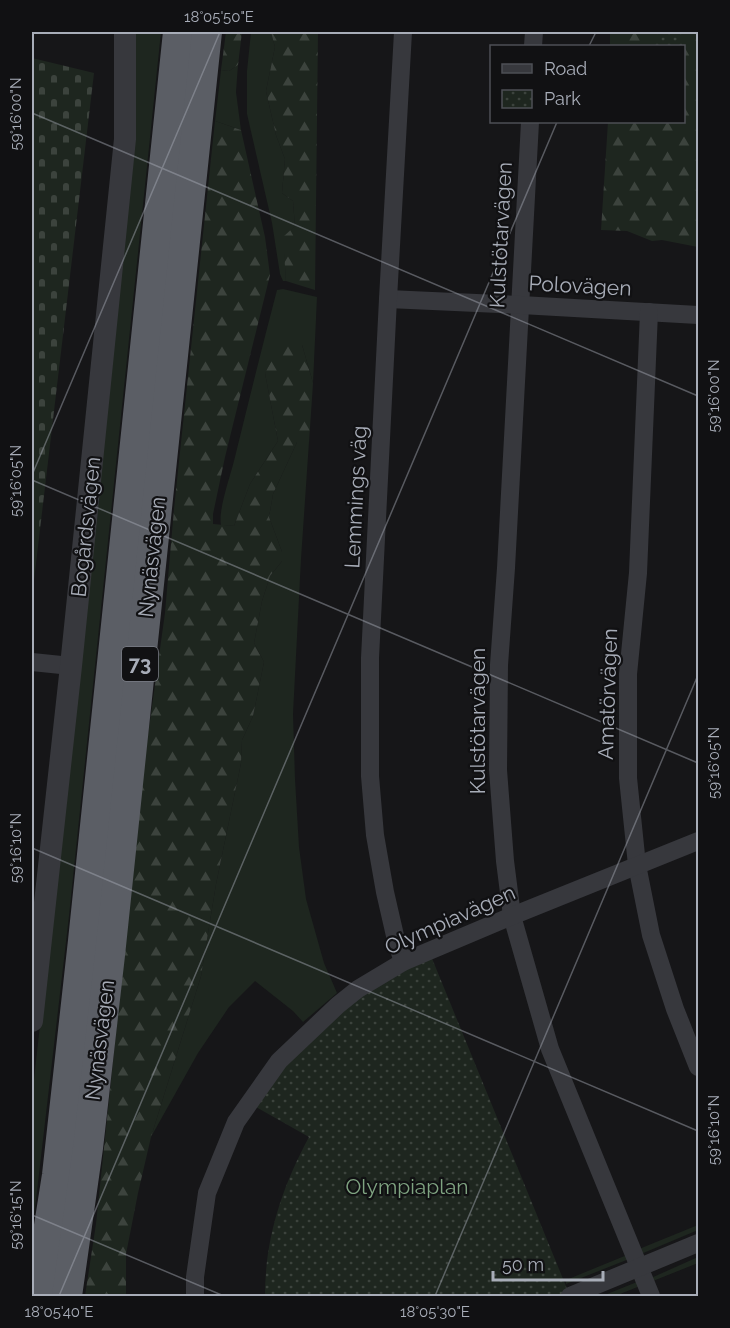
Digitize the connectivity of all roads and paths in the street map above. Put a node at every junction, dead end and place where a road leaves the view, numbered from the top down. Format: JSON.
{"nodes":[{"id":1,"x":125,"y":32,"type":"edge"},
{"id":2,"x":178,"y":32,"type":"edge"},
{"id":3,"x":207,"y":32,"type":"edge"},
{"id":4,"x":403,"y":32,"type":"edge"},
{"id":5,"x":530,"y":123,"type":"edge"},
{"id":6,"x":388,"y":299,"type":"junction"},
{"id":7,"x":520,"y":305,"type":"junction"},
{"id":8,"x":649,"y":312,"type":"junction"},
{"id":9,"x":699,"y":315,"type":"edge"},
{"id":10,"x":32,"y":662,"type":"edge"},
{"id":11,"x":71,"y":666,"type":"junction"},
{"id":12,"x":699,"y":841,"type":"edge"},
{"id":13,"x":637,"y":866,"type":"junction"},
{"id":14,"x":512,"y":916,"type":"junction"},
{"id":15,"x":403,"y":962,"type":"junction"},
{"id":16,"x":32,"y":1021,"type":"edge"},
{"id":17,"x":699,"y":1067,"type":"edge"},
{"id":18,"x":699,"y":1243,"type":"edge"},
{"id":19,"x":639,"y":1267,"type":"junction"},
{"id":20,"x":38,"y":1296,"type":"edge"},
{"id":21,"x":67,"y":1296,"type":"edge"},
{"id":22,"x":195,"y":1296,"type":"edge"},
{"id":23,"x":570,"y":1296,"type":"edge"},
{"id":24,"x":651,"y":1296,"type":"edge"}],
"edges":[{"from":1,"to":11,"type":"street","name":"Bogårdsvägen"},
{"from":2,"to":20,"type":"highway","name":"Nynäsvägen","number":"73"},
{"from":3,"to":21,"type":"highway","name":"Nynäsvägen","number":"73"},
{"from":4,"to":6,"type":"street","name":"Lemmings väg"},
{"from":5,"to":7,"type":"street","name":"Kulstötarvägen"},
{"from":6,"to":7,"type":"street","name":"Polovägen"},
{"from":6,"to":15,"type":"street","name":"Lemmings väg"},
{"from":7,"to":8,"type":"street","name":"Polovägen"},
{"from":7,"to":14,"type":"street","name":"Kulstötarvägen"},
{"from":8,"to":9,"type":"street","name":"Polovägen"},
{"from":8,"to":13,"type":"street","name":"Amatörvägen"},
{"from":10,"to":11,"type":"street"},
{"from":11,"to":16,"type":"street","name":"Bogårdsvägen"},
{"from":12,"to":13,"type":"street","name":"Olympiavägen"},
{"from":13,"to":14,"type":"street","name":"Olympiavägen"},
{"from":13,"to":17,"type":"street","name":"Amatörvägen"},
{"from":14,"to":15,"type":"street","name":"Olympiavägen"},
{"from":14,"to":19,"type":"street","name":"Kulstötarvägen"},
{"from":15,"to":22,"type":"street","name":"Olympiavägen"},
{"from":18,"to":19,"type":"street"},
{"from":19,"to":23,"type":"street"},
{"from":19,"to":24,"type":"street","name":"Kulstötarvägen"}]}
